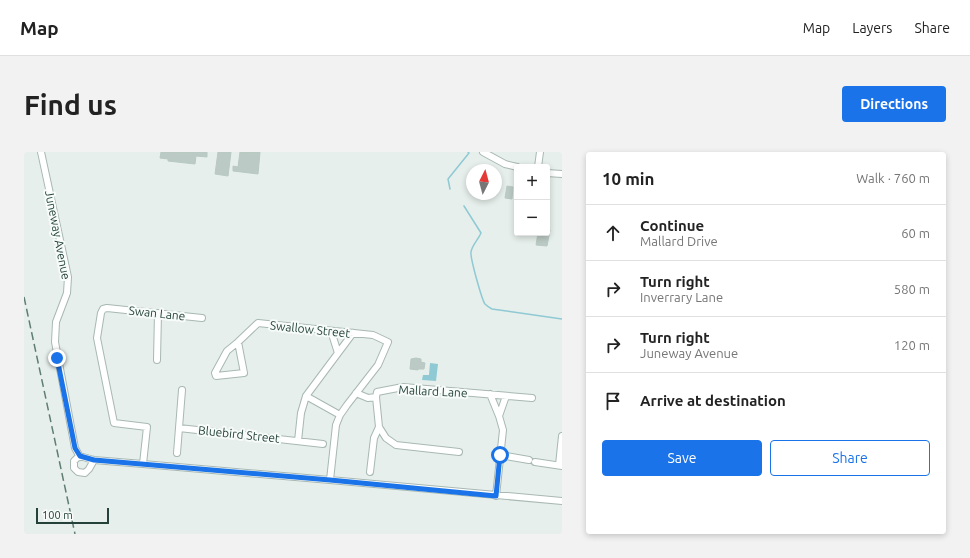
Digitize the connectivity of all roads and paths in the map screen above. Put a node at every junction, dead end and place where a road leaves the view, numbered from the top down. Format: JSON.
{"nodes":[{"id":1,"x":41,"y":152,"type":"edge"},
{"id":2,"x":483,"y":152,"type":"edge"},
{"id":3,"x":540,"y":152,"type":"edge"},
{"id":4,"x":538,"y":164,"type":"edge"},
{"id":5,"x":514,"y":166,"type":"edge"},
{"id":6,"x":550,"y":173,"type":"edge"},
{"id":7,"x":562,"y":174,"type":"edge"},
{"id":8,"x":158,"y":313,"type":"junction"},
{"id":9,"x":202,"y":318,"type":"dead end"},
{"id":10,"x":331,"y":331,"type":"junction"},
{"id":11,"x":353,"y":333,"type":"junction"},
{"id":12,"x":238,"y":342,"type":"junction"},
{"id":13,"x":338,"y":353,"type":"junction"},
{"id":14,"x":157,"y":360,"type":"dead end"},
{"id":15,"x":182,"y":390,"type":"dead end"},
{"id":16,"x":356,"y":393,"type":"junction"},
{"id":17,"x":490,"y":394,"type":"junction"},
{"id":18,"x":306,"y":396,"type":"junction"},
{"id":19,"x":506,"y":396,"type":"junction"},
{"id":20,"x":376,"y":397,"type":"junction"},
{"id":21,"x":532,"y":398,"type":"dead end"},
{"id":22,"x":340,"y":415,"type":"junction"},
{"id":23,"x":499,"y":416,"type":"junction"},
{"id":24,"x":379,"y":427,"type":"junction"},
{"id":25,"x":179,"y":428,"type":"junction"},
{"id":26,"x":562,"y":436,"type":"edge"},
{"id":27,"x":298,"y":441,"type":"junction"},
{"id":28,"x":323,"y":444,"type":"dead end"},
{"id":29,"x":459,"y":452,"type":"dead end"},
{"id":30,"x":177,"y":453,"type":"dead end"},
{"id":31,"x":500,"y":455,"type":"junction"},
{"id":32,"x":80,"y":456,"type":"junction"},
{"id":33,"x":94,"y":460,"type":"junction"},
{"id":34,"x":143,"y":464,"type":"junction"},
{"id":35,"x":560,"y":466,"type":"edge"},
{"id":36,"x":370,"y":472,"type":"dead end"},
{"id":37,"x":330,"y":480,"type":"junction"},
{"id":38,"x":496,"y":496,"type":"junction"},
{"id":39,"x":562,"y":501,"type":"edge"}],
"edges":[{"from":1,"to":32,"type":"street","name":"Juneway Avenue"},
{"from":2,"to":5,"type":"street"},
{"from":3,"to":4,"type":"street"},
{"from":6,"to":7,"type":"street"},
{"from":8,"to":9,"type":"street","name":"Swan Lane"},
{"from":8,"to":14,"type":"street"},
{"from":8,"to":34,"type":"street","name":"Swan Lane"},
{"from":10,"to":11,"type":"street","name":"Swallow Street"},
{"from":10,"to":12,"type":"street","name":"Swallow Street"},
{"from":10,"to":13,"type":"street"},
{"from":11,"to":13,"type":"street"},
{"from":11,"to":16,"type":"street","name":"Swallow Street"},
{"from":12,"to":12,"type":"street","name":"Swallow Street"},
{"from":13,"to":18,"type":"street"},
{"from":15,"to":25,"type":"street"},
{"from":16,"to":20,"type":"street"},
{"from":16,"to":22,"type":"street"},
{"from":17,"to":19,"type":"street"},
{"from":17,"to":20,"type":"street","name":"Mallard Lane"},
{"from":17,"to":23,"type":"street"},
{"from":18,"to":22,"type":"street"},
{"from":18,"to":27,"type":"street"},
{"from":19,"to":21,"type":"street"},
{"from":19,"to":23,"type":"street"},
{"from":20,"to":24,"type":"street"},
{"from":22,"to":37,"type":"street"},
{"from":23,"to":31,"type":"street"},
{"from":24,"to":29,"type":"street"},
{"from":24,"to":36,"type":"street"},
{"from":25,"to":27,"type":"street","name":"Bluebird Street"},
{"from":25,"to":30,"type":"street"},
{"from":26,"to":35,"type":"street"},
{"from":27,"to":28,"type":"street","name":"Bluebird Street"},
{"from":31,"to":35,"type":"street"},
{"from":31,"to":38,"type":"street"},
{"from":32,"to":33,"type":"street"},
{"from":32,"to":33,"type":"street"},
{"from":33,"to":34,"type":"street"},
{"from":34,"to":37,"type":"street"},
{"from":37,"to":38,"type":"street"},
{"from":38,"to":39,"type":"street"}]}
